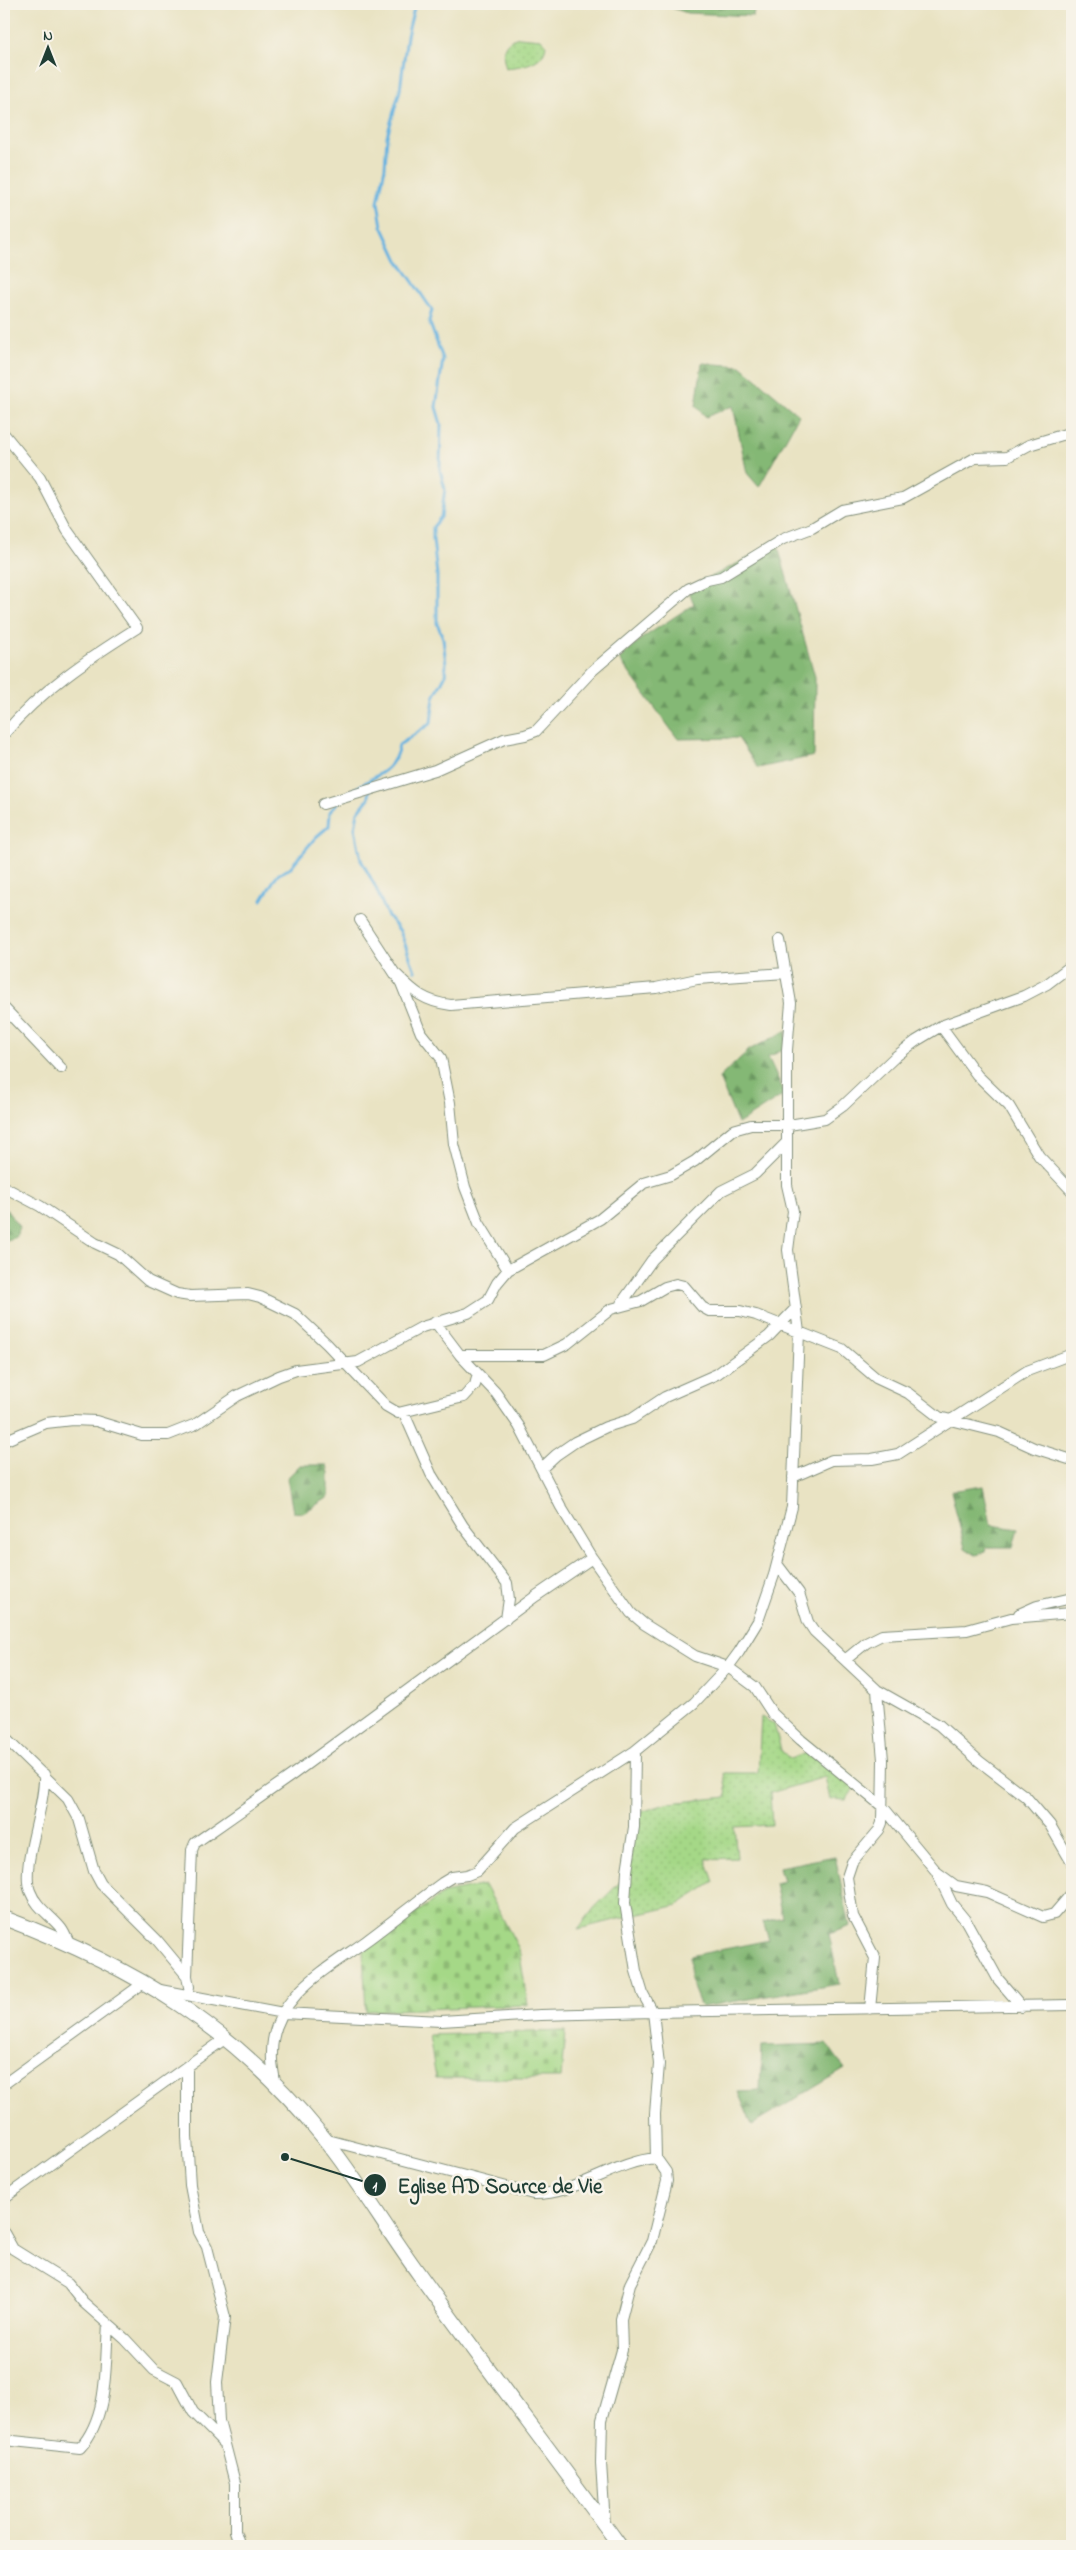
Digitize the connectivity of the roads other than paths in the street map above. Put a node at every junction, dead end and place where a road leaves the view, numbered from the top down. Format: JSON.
{"nodes":[{"id":1,"x":1072,"y":432,"type":"edge"},
{"id":2,"x":4,"y":434,"type":"edge"},
{"id":3,"x":4,"y":734,"type":"edge"},
{"id":4,"x":323,"y":804,"type":"dead end"},
{"id":5,"x":360,"y":920,"type":"dead end"},
{"id":6,"x":780,"y":940,"type":"dead end"},
{"id":7,"x":1072,"y":965,"type":"edge"},
{"id":8,"x":786,"y":973,"type":"junction"},
{"id":9,"x":397,"y":975,"type":"junction"},
{"id":10,"x":4,"y":1008,"type":"edge"},
{"id":11,"x":941,"y":1026,"type":"junction"},
{"id":12,"x":61,"y":1068,"type":"dead end"},
{"id":13,"x":789,"y":1125,"type":"junction"},
{"id":14,"x":787,"y":1142,"type":"junction"},
{"id":15,"x":4,"y":1187,"type":"edge"},
{"id":16,"x":1072,"y":1191,"type":"edge"},
{"id":17,"x":508,"y":1270,"type":"junction"},
{"id":18,"x":621,"y":1304,"type":"junction"},
{"id":19,"x":796,"y":1308,"type":"junction"},
{"id":20,"x":435,"y":1322,"type":"junction"},
{"id":21,"x":781,"y":1323,"type":"junction"},
{"id":22,"x":799,"y":1332,"type":"junction"},
{"id":23,"x":1072,"y":1354,"type":"edge"},
{"id":24,"x":460,"y":1355,"type":"junction"},
{"id":25,"x":347,"y":1364,"type":"junction"},
{"id":26,"x":478,"y":1374,"type":"junction"},
{"id":27,"x":404,"y":1413,"type":"junction"},
{"id":28,"x":948,"y":1421,"type":"junction"},
{"id":29,"x":4,"y":1442,"type":"edge"},
{"id":30,"x":1072,"y":1460,"type":"edge"},
{"id":31,"x":542,"y":1468,"type":"junction"},
{"id":32,"x":794,"y":1477,"type":"junction"},
{"id":33,"x":592,"y":1558,"type":"junction"},
{"id":34,"x":777,"y":1564,"type":"junction"},
{"id":35,"x":1072,"y":1598,"type":"edge"},
{"id":36,"x":1072,"y":1613,"type":"edge"},
{"id":37,"x":1011,"y":1618,"type":"junction"},
{"id":38,"x":506,"y":1619,"type":"junction"},
{"id":39,"x":845,"y":1660,"type":"junction"},
{"id":40,"x":728,"y":1667,"type":"junction"},
{"id":41,"x":877,"y":1690,"type":"junction"},
{"id":42,"x":4,"y":1737,"type":"edge"},
{"id":43,"x":635,"y":1751,"type":"junction"},
{"id":44,"x":44,"y":1774,"type":"junction"},
{"id":45,"x":883,"y":1807,"type":"junction"},
{"id":46,"x":1072,"y":1863,"type":"edge"},
{"id":47,"x":936,"y":1871,"type":"junction"},
{"id":48,"x":1072,"y":1893,"type":"edge"},
{"id":49,"x":4,"y":1918,"type":"edge"},
{"id":50,"x":69,"y":1943,"type":"junction"},
{"id":51,"x":187,"y":1976,"type":"junction"},
{"id":52,"x":145,"y":1982,"type":"junction"},
{"id":53,"x":190,"y":1988,"type":"dead end"},
{"id":54,"x":159,"y":1990,"type":"junction"},
{"id":55,"x":1072,"y":2005,"type":"edge"},
{"id":56,"x":1022,"y":2007,"type":"junction"},
{"id":57,"x":870,"y":2009,"type":"junction"},
{"id":58,"x":653,"y":2012,"type":"junction"},
{"id":59,"x":282,"y":2013,"type":"junction"},
{"id":60,"x":226,"y":2038,"type":"junction"},
{"id":61,"x":187,"y":2066,"type":"junction"},
{"id":62,"x":275,"y":2083,"type":"junction"},
{"id":63,"x":4,"y":2084,"type":"edge"},
{"id":64,"x":324,"y":2139,"type":"junction"},
{"id":65,"x":656,"y":2158,"type":"junction"},
{"id":66,"x":4,"y":2198,"type":"edge"},
{"id":67,"x":4,"y":2233,"type":"edge"},
{"id":68,"x":108,"y":2324,"type":"junction"},
{"id":69,"x":4,"y":2440,"type":"edge"},
{"id":70,"x":224,"y":2443,"type":"junction"},
{"id":71,"x":605,"y":2525,"type":"junction"},
{"id":72,"x":240,"y":2546,"type":"edge"},
{"id":73,"x":620,"y":2546,"type":"edge"}],
"edges":[{"from":1,"to":4,"type":"street"},
{"from":2,"to":3,"type":"street"},
{"from":5,"to":9,"type":"street"},
{"from":6,"to":8,"type":"street"},
{"from":7,"to":11,"type":"street"},
{"from":8,"to":9,"type":"street"},
{"from":8,"to":13,"type":"street"},
{"from":9,"to":17,"type":"street"},
{"from":10,"to":12,"type":"street"},
{"from":11,"to":13,"type":"street"},
{"from":11,"to":16,"type":"street"},
{"from":13,"to":14,"type":"street"},
{"from":13,"to":17,"type":"street"},
{"from":14,"to":18,"type":"street"},
{"from":14,"to":19,"type":"street"},
{"from":15,"to":25,"type":"street"},
{"from":17,"to":20,"type":"street"},
{"from":18,"to":21,"type":"street"},
{"from":18,"to":24,"type":"street"},
{"from":19,"to":21,"type":"street"},
{"from":19,"to":22,"type":"street"},
{"from":20,"to":24,"type":"street"},
{"from":20,"to":25,"type":"street"},
{"from":21,"to":22,"type":"street"},
{"from":21,"to":31,"type":"street"},
{"from":22,"to":28,"type":"street"},
{"from":22,"to":32,"type":"street"},
{"from":23,"to":28,"type":"street"},
{"from":24,"to":26,"type":"street"},
{"from":25,"to":27,"type":"street"},
{"from":25,"to":29,"type":"street"},
{"from":26,"to":27,"type":"street"},
{"from":26,"to":31,"type":"street"},
{"from":27,"to":38,"type":"street"},
{"from":28,"to":30,"type":"street"},
{"from":28,"to":32,"type":"street"},
{"from":31,"to":33,"type":"street"},
{"from":32,"to":34,"type":"street"},
{"from":33,"to":38,"type":"street"},
{"from":33,"to":40,"type":"street"},
{"from":34,"to":39,"type":"street"},
{"from":34,"to":40,"type":"street"},
{"from":35,"to":37,"type":"street"},
{"from":36,"to":37,"type":"street"},
{"from":37,"to":39,"type":"street"},
{"from":38,"to":51,"type":"street"},
{"from":39,"to":41,"type":"street"},
{"from":40,"to":43,"type":"street"},
{"from":40,"to":45,"type":"street"},
{"from":41,"to":45,"type":"street"},
{"from":41,"to":46,"type":"street"},
{"from":42,"to":44,"type":"street"},
{"from":43,"to":58,"type":"street"},
{"from":43,"to":59,"type":"street"},
{"from":44,"to":50,"type":"street"},
{"from":44,"to":51,"type":"street"},
{"from":45,"to":47,"type":"street"},
{"from":45,"to":57,"type":"street"},
{"from":47,"to":48,"type":"street"},
{"from":47,"to":56,"type":"street"},
{"from":49,"to":50,"type":"main road"},
{"from":50,"to":52,"type":"main road"},
{"from":51,"to":53,"type":"street"},
{"from":52,"to":54,"type":"main road"},
{"from":52,"to":63,"type":"street"},
{"from":54,"to":59,"type":"street"},
{"from":54,"to":60,"type":"main road"},
{"from":55,"to":56,"type":"street"},
{"from":56,"to":57,"type":"street"},
{"from":57,"to":58,"type":"street"},
{"from":58,"to":59,"type":"street"},
{"from":58,"to":65,"type":"street"},
{"from":59,"to":62,"type":"street"},
{"from":60,"to":61,"type":"street"},
{"from":60,"to":62,"type":"main road"},
{"from":61,"to":66,"type":"street"},
{"from":61,"to":70,"type":"street"},
{"from":62,"to":64,"type":"main road"},
{"from":64,"to":65,"type":"street"},
{"from":64,"to":71,"type":"main road"},
{"from":65,"to":71,"type":"street"},
{"from":67,"to":68,"type":"street"},
{"from":68,"to":69,"type":"street"},
{"from":68,"to":70,"type":"street"},
{"from":70,"to":72,"type":"street"},
{"from":71,"to":73,"type":"main road"}]}
